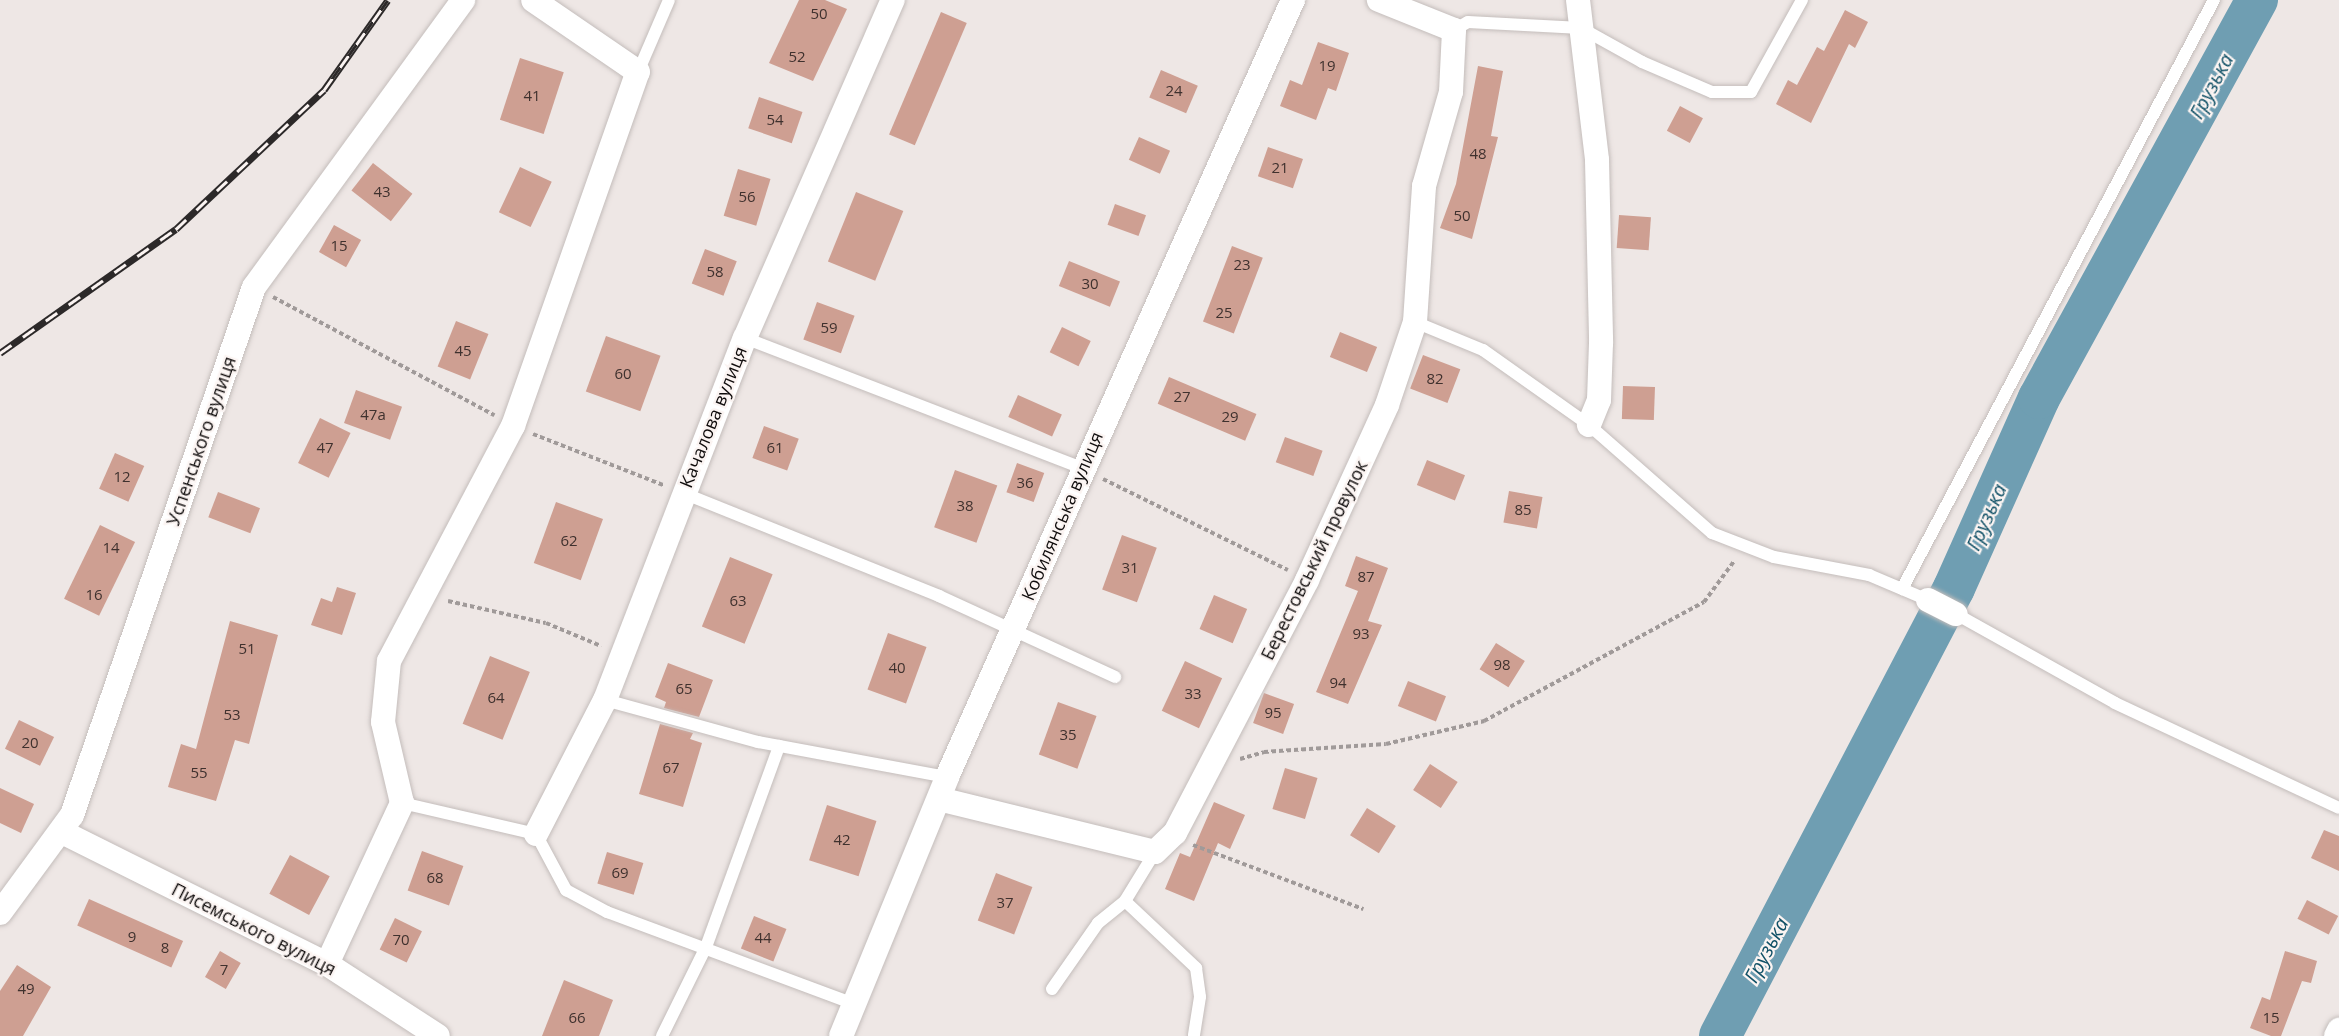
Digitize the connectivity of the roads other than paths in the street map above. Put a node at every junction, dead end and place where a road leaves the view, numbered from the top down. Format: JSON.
{"nodes":[{"id":1,"x":463,"y":0,"type":"edge"},
{"id":2,"x":533,"y":0,"type":"edge"},
{"id":3,"x":669,"y":0,"type":"edge"},
{"id":4,"x":893,"y":0,"type":"edge"},
{"id":5,"x":1293,"y":0,"type":"edge"},
{"id":6,"x":1379,"y":0,"type":"edge"},
{"id":7,"x":1578,"y":0,"type":"edge"},
{"id":8,"x":1802,"y":0,"type":"edge"},
{"id":9,"x":2214,"y":0,"type":"edge"},
{"id":10,"x":1581,"y":28,"type":"junction"},
{"id":11,"x":1454,"y":30,"type":"junction"},
{"id":12,"x":638,"y":72,"type":"junction"},
{"id":13,"x":1415,"y":322,"type":"junction"},
{"id":14,"x":745,"y":338,"type":"junction"},
{"id":15,"x":1589,"y":425,"type":"junction"},
{"id":16,"x":1082,"y":468,"type":"junction"},
{"id":17,"x":683,"y":493,"type":"junction"},
{"id":18,"x":1902,"y":589,"type":"junction"},
{"id":19,"x":1928,"y":600,"type":"joint"},
{"id":20,"x":1956,"y":614,"type":"joint"},
{"id":21,"x":1013,"y":628,"type":"junction"},
{"id":22,"x":1115,"y":677,"type":"dead end"},
{"id":23,"x":605,"y":700,"type":"junction"},
{"id":24,"x":779,"y":746,"type":"junction"},
{"id":25,"x":947,"y":777,"type":"junction"},
{"id":26,"x":939,"y":799,"type":"junction"},
{"id":27,"x":402,"y":803,"type":"junction"},
{"id":28,"x":2339,"y":808,"type":"edge"},
{"id":29,"x":64,"y":833,"type":"junction"},
{"id":30,"x":536,"y":834,"type":"junction"},
{"id":31,"x":1155,"y":852,"type":"junction"},
{"id":32,"x":1125,"y":901,"type":"junction"},
{"id":33,"x":0,"y":913,"type":"edge"},
{"id":34,"x":706,"y":947,"type":"junction"},
{"id":35,"x":327,"y":964,"type":"junction"},
{"id":36,"x":1052,"y":990,"type":"dead end"},
{"id":37,"x":854,"y":1004,"type":"junction"},
{"id":38,"x":2339,"y":1030,"type":"edge"},
{"id":39,"x":438,"y":1036,"type":"edge"},
{"id":40,"x":662,"y":1036,"type":"edge"},
{"id":41,"x":841,"y":1036,"type":"edge"},
{"id":42,"x":1194,"y":1036,"type":"edge"},
{"id":43,"x":2336,"y":1036,"type":"edge"}],
"edges":[{"from":1,"to":29,"type":"street","name":"Успенського вулиця"},
{"from":2,"to":12,"type":"street"},
{"from":3,"to":12,"type":"lane"},
{"from":4,"to":14,"type":"street","name":"Качалова вулиця"},
{"from":5,"to":16,"type":"street","name":"Кобилянська вулиця"},
{"from":6,"to":11,"type":"street"},
{"from":7,"to":10,"type":"street"},
{"from":8,"to":10,"type":"lane"},
{"from":9,"to":18,"type":"lane"},
{"from":10,"to":11,"type":"lane"},
{"from":10,"to":15,"type":"street"},
{"from":11,"to":13,"type":"street","name":"Берестовський провулок"},
{"from":12,"to":27,"type":"street"},
{"from":13,"to":15,"type":"lane"},
{"from":13,"to":31,"type":"street","name":"Берестовський провулок"},
{"from":14,"to":16,"type":"lane"},
{"from":14,"to":17,"type":"street","name":"Качалова вулиця"},
{"from":15,"to":18,"type":"lane"},
{"from":16,"to":21,"type":"street","name":"Кобилянська вулиця"},
{"from":17,"to":21,"type":"lane"},
{"from":17,"to":23,"type":"street","name":"Качалова вулиця"},
{"from":18,"to":19,"type":"lane"},
{"from":19,"to":20,"type":"street"},
{"from":20,"to":28,"type":"lane"},
{"from":21,"to":22,"type":"lane"},
{"from":21,"to":25,"type":"street","name":"Кобилянська вулиця"},
{"from":23,"to":24,"type":"lane"},
{"from":23,"to":30,"type":"street","name":"Качалова вулиця"},
{"from":24,"to":25,"type":"lane"},
{"from":24,"to":34,"type":"lane"},
{"from":25,"to":26,"type":"street","name":"Кобилянська вулиця"},
{"from":26,"to":31,"type":"street"},
{"from":26,"to":37,"type":"street","name":"Кобилянська вулиця"},
{"from":27,"to":30,"type":"lane"},
{"from":27,"to":35,"type":"street"},
{"from":29,"to":33,"type":"street","name":"Успенського вулиця"},
{"from":29,"to":35,"type":"street","name":"Писемського вулиця"},
{"from":30,"to":34,"type":"lane"},
{"from":31,"to":32,"type":"lane"},
{"from":32,"to":36,"type":"lane"},
{"from":32,"to":42,"type":"lane"},
{"from":34,"to":37,"type":"lane"},
{"from":34,"to":40,"type":"lane"},
{"from":35,"to":39,"type":"street","name":"Писемського вулиця"},
{"from":37,"to":41,"type":"street","name":"Кобилянська вулиця"},
{"from":38,"to":43,"type":"street"}]}
